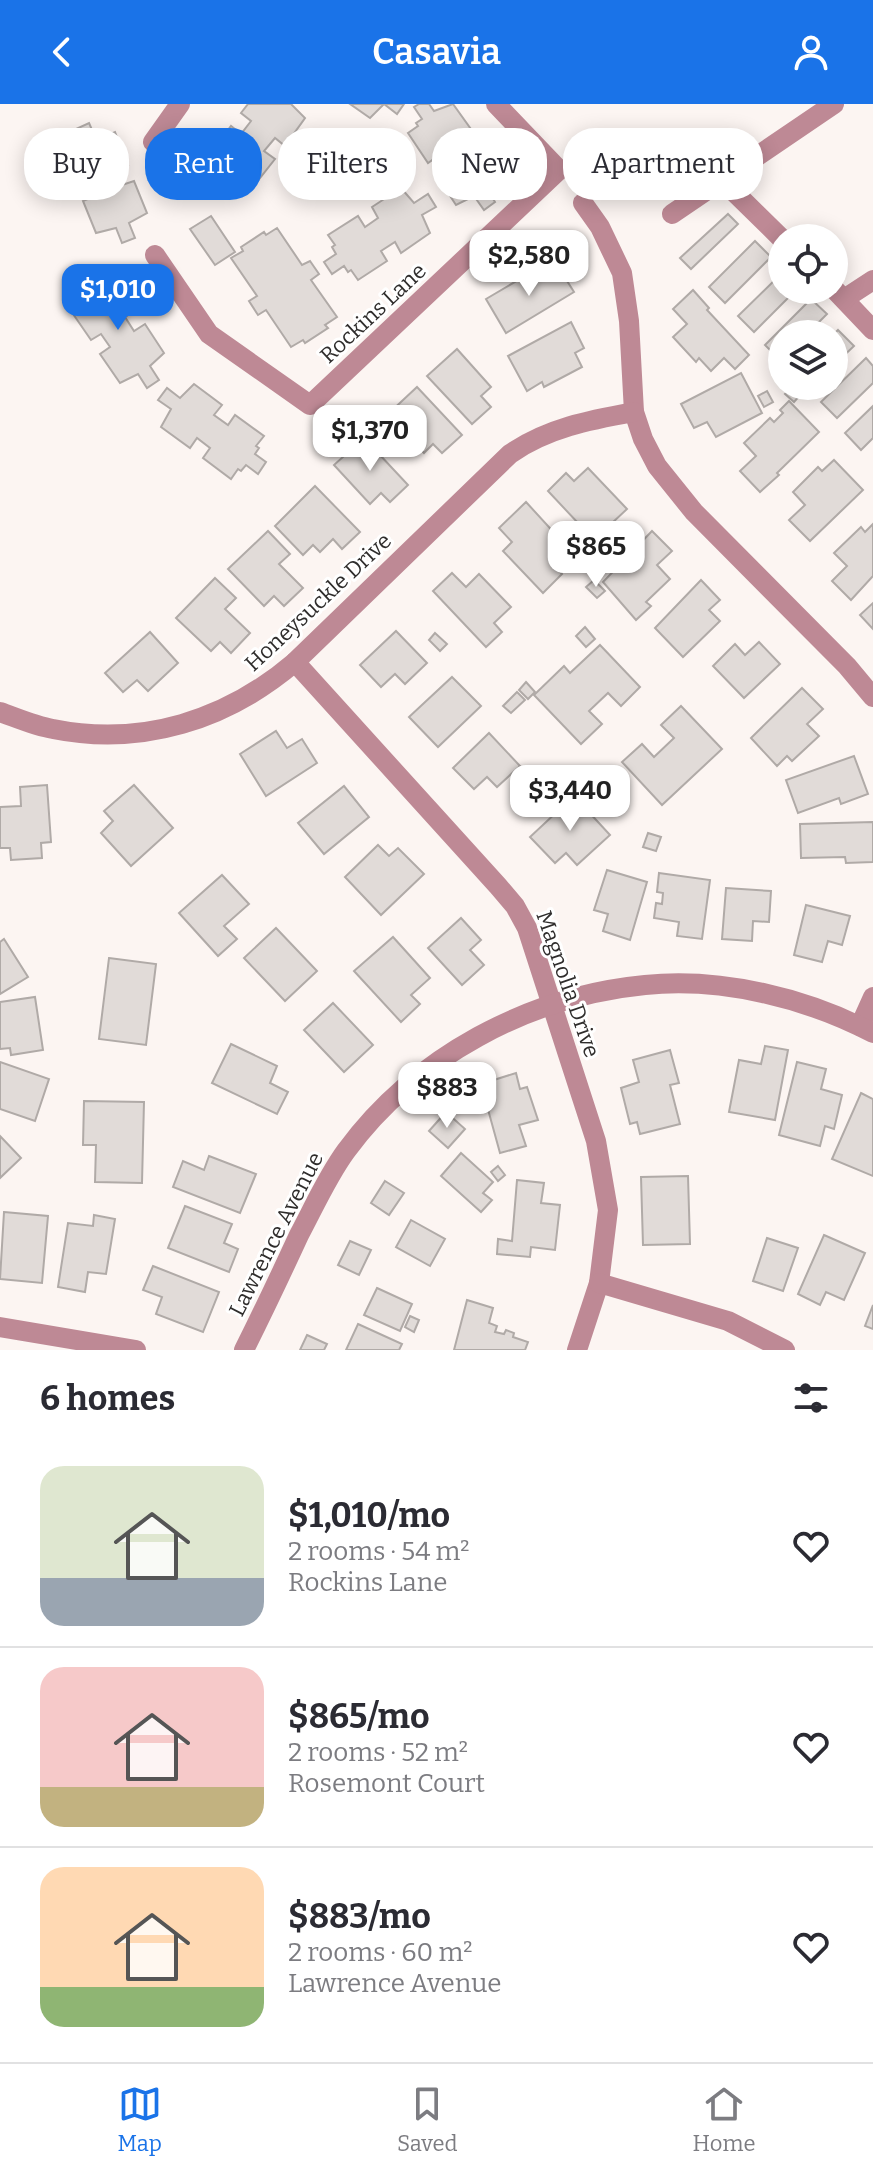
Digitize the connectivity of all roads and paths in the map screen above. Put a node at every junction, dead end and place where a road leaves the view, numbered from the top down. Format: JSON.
{"nodes":[{"id":1,"x":180,"y":104,"type":"edge"},
{"id":2,"x":496,"y":104,"type":"edge"},
{"id":3,"x":834,"y":104,"type":"edge"},
{"id":4,"x":163,"y":128,"type":"edge"},
{"id":5,"x":763,"y":151,"type":"edge"},
{"id":6,"x":692,"y":200,"type":"edge"},
{"id":7,"x":742,"y":200,"type":"edge"},
{"id":8,"x":583,"y":203,"type":"dead end"},
{"id":9,"x":672,"y":214,"type":"dead end"},
{"id":10,"x":768,"y":225,"type":"edge"},
{"id":11,"x":155,"y":255,"type":"dead end"},
{"id":12,"x":873,"y":280,"type":"edge"},
{"id":13,"x":848,"y":290,"type":"edge"},
{"id":14,"x":848,"y":304,"type":"edge"},
{"id":15,"x":873,"y":330,"type":"edge"},
{"id":16,"x":634,"y":412,"type":"junction"},
{"id":17,"x":295,"y":662,"type":"junction"},
{"id":18,"x":873,"y":697,"type":"edge"},
{"id":19,"x":0,"y":712,"type":"edge"},
{"id":20,"x":873,"y":997,"type":"edge"},
{"id":21,"x":552,"y":1006,"type":"junction"},
{"id":22,"x":866,"y":1030,"type":"edge"},
{"id":23,"x":599,"y":1283,"type":"junction"},
{"id":24,"x":0,"y":1327,"type":"edge"},
{"id":25,"x":136,"y":1350,"type":"edge"},
{"id":26,"x":244,"y":1350,"type":"edge"},
{"id":27,"x":577,"y":1350,"type":"edge"},
{"id":28,"x":785,"y":1350,"type":"edge"}],
"edges":[{"from":1,"to":4,"type":"street"},
{"from":2,"to":11,"type":"street","name":"Rockins Lane"},
{"from":3,"to":5,"type":"street"},
{"from":6,"to":9,"type":"street"},
{"from":7,"to":10,"type":"street"},
{"from":8,"to":16,"type":"street"},
{"from":12,"to":13,"type":"street"},
{"from":14,"to":15,"type":"street"},
{"from":16,"to":17,"type":"street","name":"Honeysuckle Drive"},
{"from":16,"to":18,"type":"street"},
{"from":17,"to":19,"type":"street","name":"Honeysuckle Drive"},
{"from":17,"to":21,"type":"street","name":"Magnolia Drive"},
{"from":20,"to":22,"type":"street"},
{"from":21,"to":22,"type":"street","name":"Lawrence Avenue"},
{"from":21,"to":23,"type":"street","name":"Magnolia Drive"},
{"from":21,"to":26,"type":"street","name":"Lawrence Avenue"},
{"from":23,"to":27,"type":"street","name":"Magnolia Drive"},
{"from":23,"to":28,"type":"street"},
{"from":24,"to":25,"type":"street"}]}
